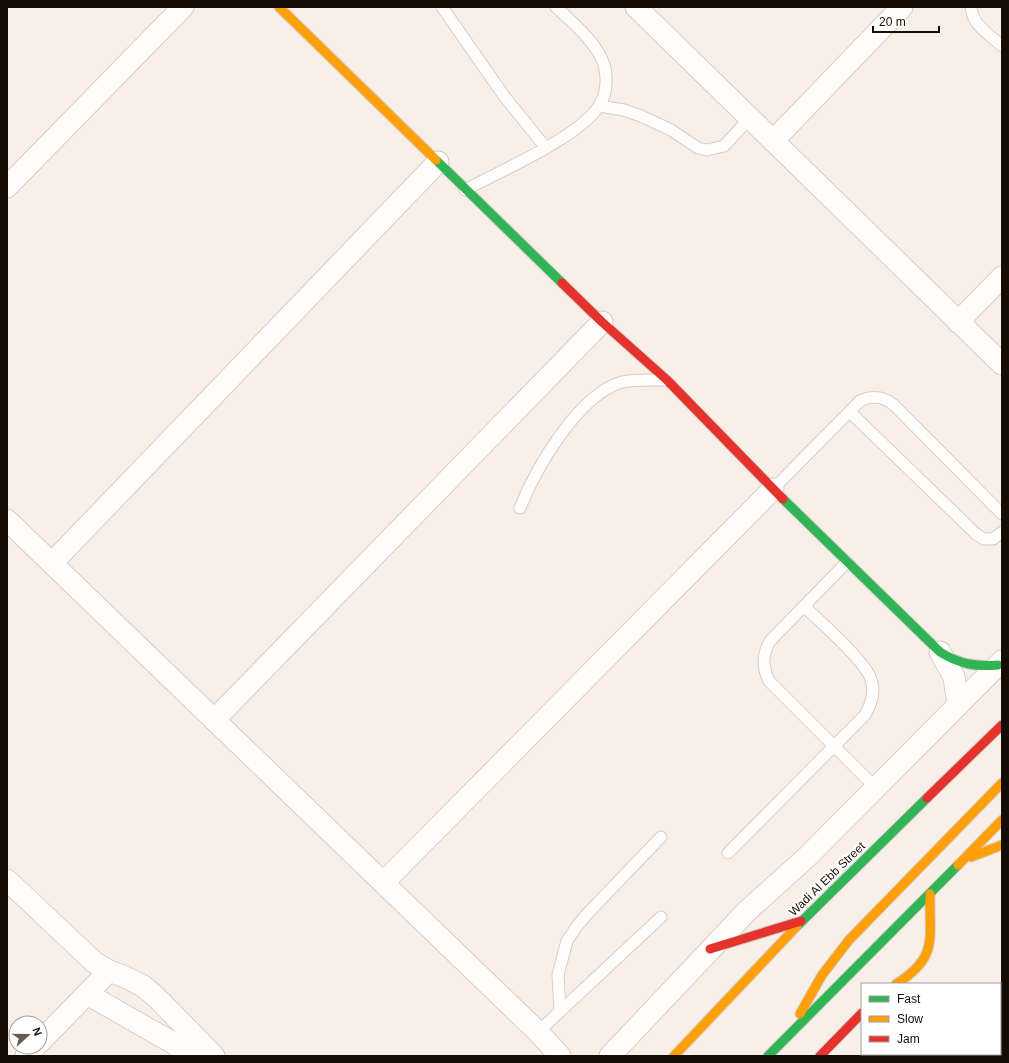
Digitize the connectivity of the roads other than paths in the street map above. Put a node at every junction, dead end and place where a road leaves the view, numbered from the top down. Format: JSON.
{"nodes":[{"id":1,"x":183,"y":7,"type":"edge"},
{"id":2,"x":279,"y":7,"type":"edge"},
{"id":3,"x":442,"y":7,"type":"edge"},
{"id":4,"x":556,"y":7,"type":"edge"},
{"id":5,"x":636,"y":7,"type":"edge"},
{"id":6,"x":902,"y":7,"type":"edge"},
{"id":7,"x":971,"y":7,"type":"edge"},
{"id":8,"x":1002,"y":46,"type":"edge"},
{"id":9,"x":599,"y":106,"type":"junction"},
{"id":10,"x":750,"y":118,"type":"junction"},
{"id":11,"x":773,"y":141,"type":"junction"},
{"id":12,"x":546,"y":148,"type":"junction"},
{"id":13,"x":438,"y":162,"type":"junction"},
{"id":14,"x":7,"y":186,"type":"edge"},
{"id":15,"x":465,"y":190,"type":"junction"},
{"id":16,"x":1002,"y":277,"type":"edge"},
{"id":17,"x":602,"y":322,"type":"junction"},
{"id":18,"x":958,"y":322,"type":"junction"},
{"id":19,"x":1002,"y":364,"type":"edge"},
{"id":20,"x":667,"y":380,"type":"junction"},
{"id":21,"x":850,"y":412,"type":"junction"},
{"id":22,"x":773,"y":489,"type":"junction"},
{"id":23,"x":520,"y":508,"type":"dead end"},
{"id":24,"x":1002,"y":514,"type":"edge"},
{"id":25,"x":7,"y":520,"type":"edge"},
{"id":26,"x":1002,"y":532,"type":"edge"},
{"id":27,"x":848,"y":562,"type":"junction"},
{"id":28,"x":52,"y":563,"type":"junction"},
{"id":29,"x":804,"y":606,"type":"junction"},
{"id":30,"x":940,"y":652,"type":"junction"},
{"id":31,"x":1000,"y":663,"type":"edge"},
{"id":32,"x":958,"y":705,"type":"junction"},
{"id":33,"x":214,"y":720,"type":"junction"},
{"id":34,"x":1002,"y":725,"type":"edge"},
{"id":35,"x":834,"y":746,"type":"junction"},
{"id":36,"x":992,"y":746,"type":"dead end"},
{"id":37,"x":979,"y":748,"type":"junction"},
{"id":38,"x":1002,"y":783,"type":"edge"},
{"id":39,"x":876,"y":788,"type":"junction"},
{"id":40,"x":1002,"y":820,"type":"edge"},
{"id":41,"x":661,"y":837,"type":"dead end"},
{"id":42,"x":1002,"y":845,"type":"edge"},
{"id":43,"x":728,"y":853,"type":"dead end"},
{"id":44,"x":964,"y":860,"type":"junction"},
{"id":45,"x":7,"y":880,"type":"edge"},
{"id":46,"x":384,"y":882,"type":"junction"},
{"id":47,"x":930,"y":894,"type":"junction"},
{"id":48,"x":661,"y":917,"type":"dead end"},
{"id":49,"x":802,"y":921,"type":"junction"},
{"id":50,"x":710,"y":949,"type":"junction"},
{"id":51,"x":109,"y":972,"type":"junction"},
{"id":52,"x":898,"y":983,"type":"edge"},
{"id":53,"x":87,"y":994,"type":"junction"},
{"id":54,"x":560,"y":1011,"type":"junction"},
{"id":55,"x":861,"y":1014,"type":"edge"},
{"id":56,"x":538,"y":1032,"type":"junction"},
{"id":57,"x":48,"y":1034,"type":"edge"},
{"id":58,"x":790,"y":1034,"type":"junction"},
{"id":59,"x":188,"y":1056,"type":"edge"},
{"id":60,"x":214,"y":1056,"type":"edge"},
{"id":61,"x":561,"y":1056,"type":"edge"},
{"id":62,"x":610,"y":1056,"type":"edge"},
{"id":63,"x":674,"y":1056,"type":"edge"},
{"id":64,"x":768,"y":1056,"type":"edge"},
{"id":65,"x":820,"y":1056,"type":"edge"}],
"edges":[{"from":1,"to":14,"type":"street"},
{"from":2,"to":13,"type":"street"},
{"from":3,"to":12,"type":"lane"},
{"from":4,"to":9,"type":"lane"},
{"from":5,"to":10,"type":"street"},
{"from":6,"to":11,"type":"street"},
{"from":7,"to":8,"type":"lane"},
{"from":9,"to":10,"type":"lane"},
{"from":9,"to":12,"type":"lane"},
{"from":10,"to":11,"type":"street"},
{"from":11,"to":18,"type":"street"},
{"from":12,"to":15,"type":"lane"},
{"from":13,"to":15,"type":"street"},
{"from":13,"to":28,"type":"street"},
{"from":15,"to":17,"type":"street"},
{"from":16,"to":18,"type":"street"},
{"from":17,"to":20,"type":"street"},
{"from":17,"to":33,"type":"street"},
{"from":18,"to":19,"type":"street"},
{"from":20,"to":22,"type":"street"},
{"from":20,"to":23,"type":"lane"},
{"from":21,"to":22,"type":"lane"},
{"from":21,"to":24,"type":"lane"},
{"from":21,"to":26,"type":"lane"},
{"from":22,"to":27,"type":"street"},
{"from":22,"to":46,"type":"street"},
{"from":25,"to":28,"type":"street"},
{"from":27,"to":29,"type":"lane"},
{"from":27,"to":30,"type":"street"},
{"from":28,"to":33,"type":"street"},
{"from":29,"to":35,"type":"lane"},
{"from":29,"to":35,"type":"lane"},
{"from":30,"to":31,"type":"street"},
{"from":30,"to":32,"type":"street"},
{"from":31,"to":32,"type":"street"},
{"from":32,"to":39,"type":"street"},
{"from":33,"to":46,"type":"street"},
{"from":34,"to":37,"type":"street","name":"Wadi Al Ebb Street"},
{"from":35,"to":39,"type":"lane"},
{"from":35,"to":43,"type":"lane"},
{"from":36,"to":37,"type":"street"},
{"from":37,"to":49,"type":"street","name":"Wadi Al Ebb Street"},
{"from":38,"to":58,"type":"street"},
{"from":39,"to":50,"type":"street"},
{"from":40,"to":44,"type":"street"},
{"from":41,"to":54,"type":"lane"},
{"from":42,"to":44,"type":"street"},
{"from":44,"to":47,"type":"street"},
{"from":45,"to":51,"type":"street"},
{"from":46,"to":56,"type":"street"},
{"from":47,"to":52,"type":"street"},
{"from":47,"to":58,"type":"street"},
{"from":48,"to":54,"type":"lane"},
{"from":49,"to":50,"type":"street"},
{"from":49,"to":63,"type":"street","name":"Wadi Al Ebb Street"},
{"from":50,"to":62,"type":"street"},
{"from":51,"to":53,"type":"street"},
{"from":51,"to":60,"type":"street"},
{"from":53,"to":57,"type":"street"},
{"from":53,"to":59,"type":"street"},
{"from":54,"to":56,"type":"lane"},
{"from":55,"to":65,"type":"street"},
{"from":56,"to":61,"type":"street"},
{"from":58,"to":64,"type":"street"}]}
